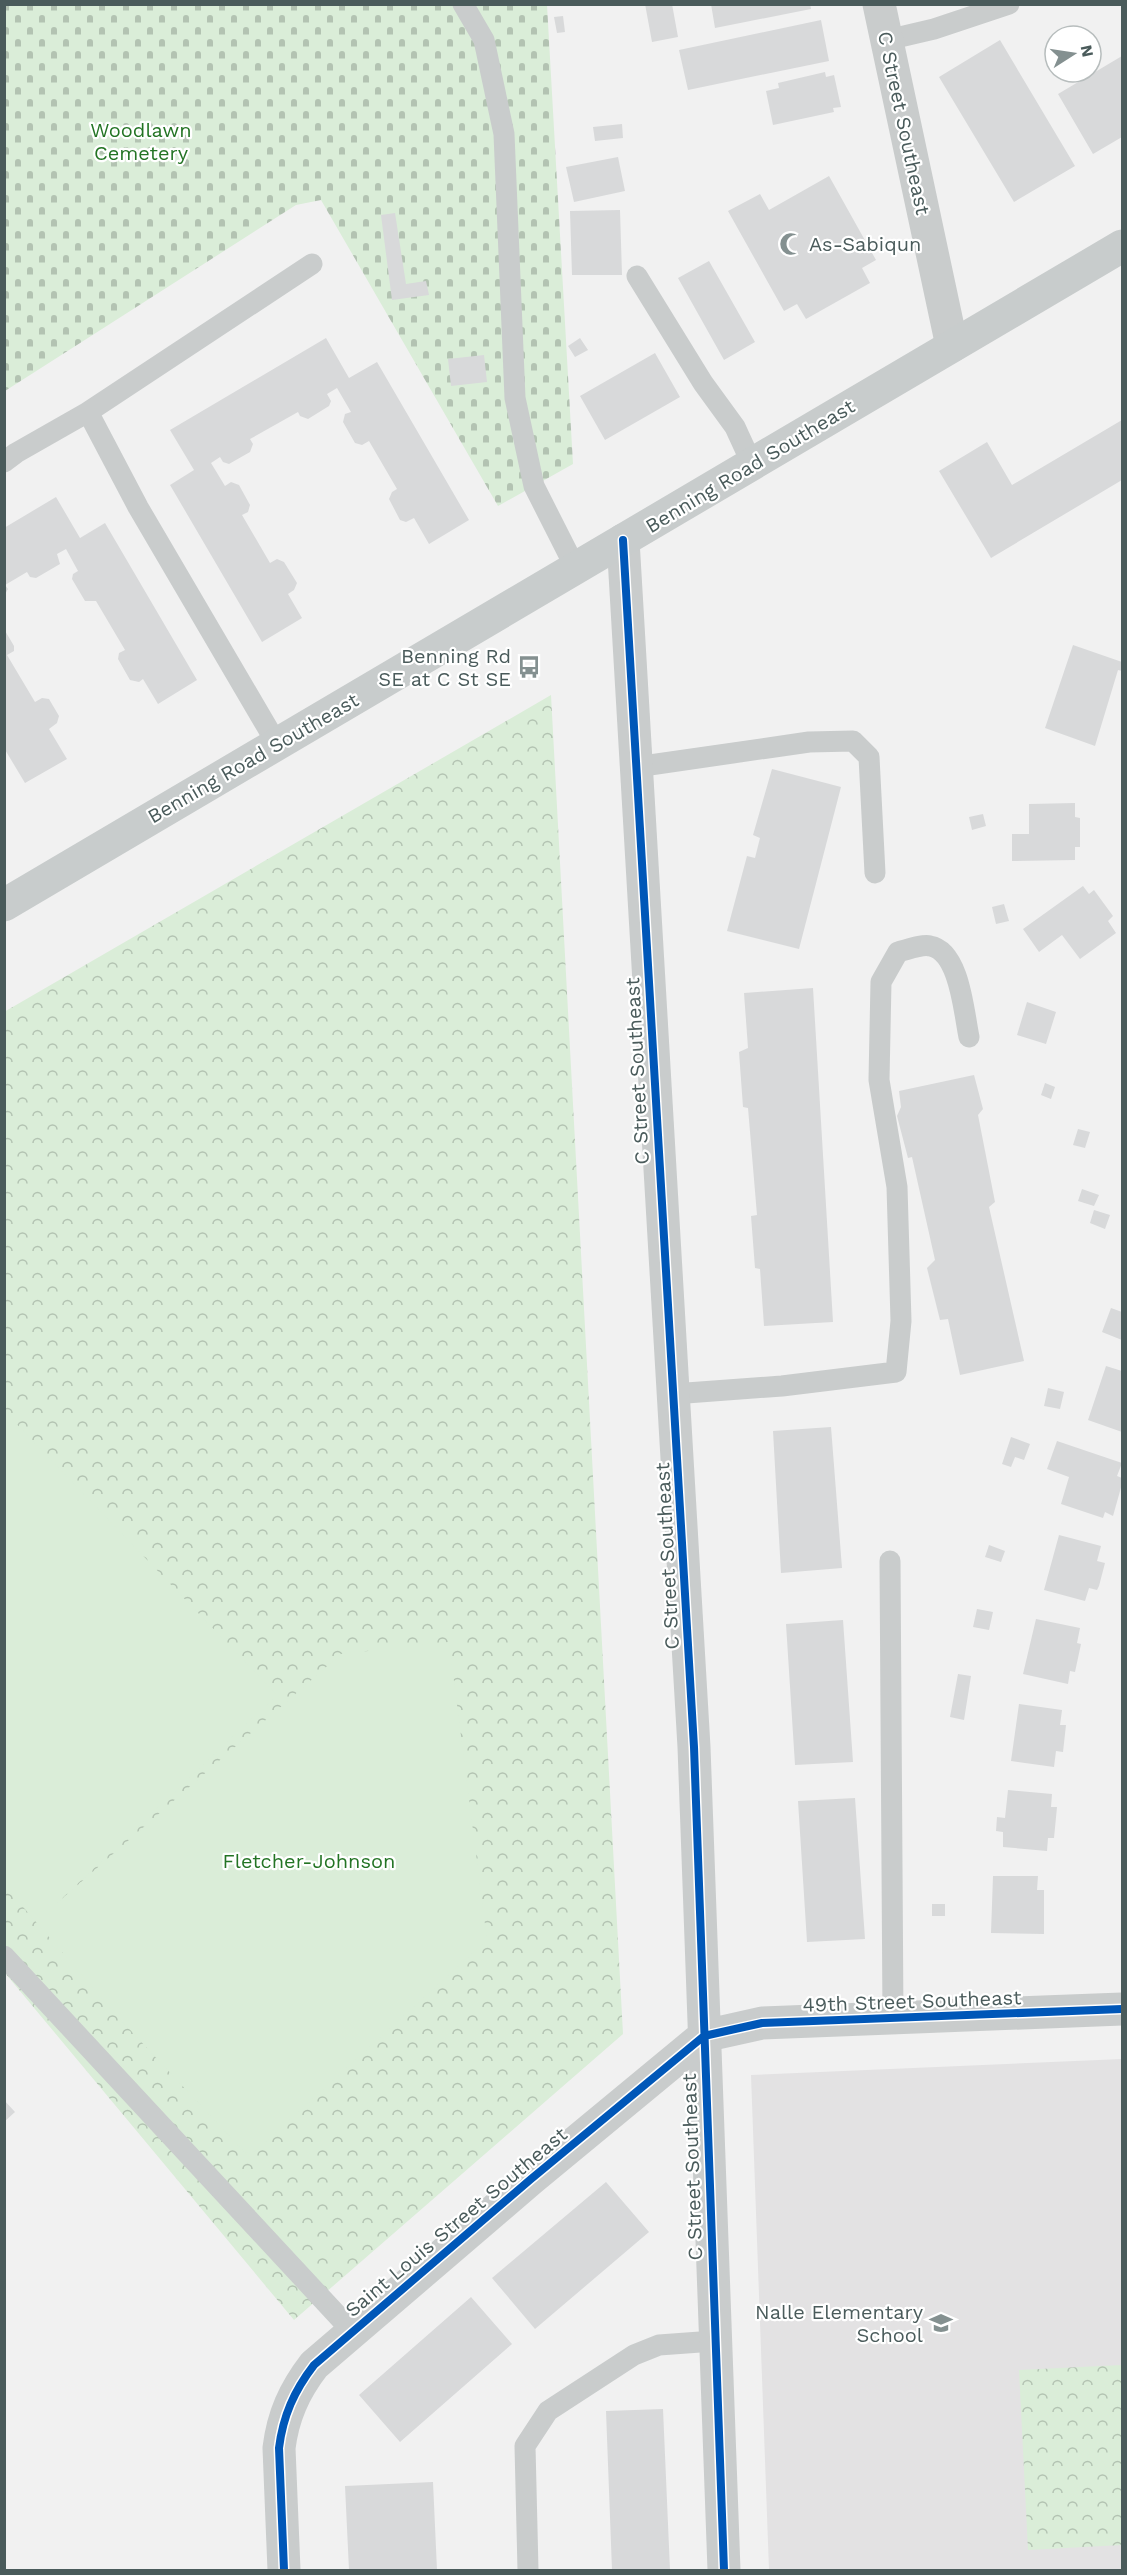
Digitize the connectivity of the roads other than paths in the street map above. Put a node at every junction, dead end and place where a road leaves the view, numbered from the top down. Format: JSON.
{"nodes":[{"id":1,"x":463,"y":4,"type":"edge"},
{"id":2,"x":879,"y":4,"type":"edge"},
{"id":3,"x":1009,"y":4,"type":"edge"},
{"id":4,"x":887,"y":40,"type":"junction"},
{"id":5,"x":1122,"y":246,"type":"edge"},
{"id":6,"x":312,"y":264,"type":"dead end"},
{"id":7,"x":637,"y":276,"type":"dead end"},
{"id":8,"x":952,"y":346,"type":"junction"},
{"id":9,"x":88,"y":412,"type":"junction"},
{"id":10,"x":4,"y":462,"type":"edge"},
{"id":11,"x":752,"y":464,"type":"junction"},
{"id":12,"x":623,"y":540,"type":"junction"},
{"id":13,"x":574,"y":567,"type":"junction"},
{"id":14,"x":277,"y":744,"type":"junction"},
{"id":15,"x":636,"y":767,"type":"junction"},
{"id":16,"x":875,"y":873,"type":"dead end"},
{"id":17,"x":4,"y":905,"type":"edge"},
{"id":18,"x":969,"y":1037,"type":"dead end"},
{"id":19,"x":673,"y":1394,"type":"junction"},
{"id":20,"x":890,"y":1561,"type":"dead end"},
{"id":21,"x":4,"y":1956,"type":"edge"},
{"id":22,"x":1122,"y":2009,"type":"edge"},
{"id":23,"x":893,"y":2018,"type":"junction"},
{"id":24,"x":704,"y":2036,"type":"junction"},
{"id":25,"x":352,"y":2331,"type":"junction"},
{"id":26,"x":714,"y":2341,"type":"junction"},
{"id":27,"x":284,"y":2571,"type":"edge"},
{"id":28,"x":528,"y":2571,"type":"edge"},
{"id":29,"x":724,"y":2571,"type":"edge"}],
"edges":[{"from":1,"to":13,"type":"lane"},
{"from":2,"to":4,"type":"street","name":"C Street Southeast"},
{"from":3,"to":4,"type":"lane"},
{"from":4,"to":8,"type":"street","name":"C Street Southeast"},
{"from":5,"to":8,"type":"main road","name":"Benning Road Southeast"},
{"from":6,"to":9,"type":"lane"},
{"from":7,"to":11,"type":"lane"},
{"from":8,"to":11,"type":"main road","name":"Benning Road Southeast"},
{"from":9,"to":10,"type":"lane"},
{"from":9,"to":14,"type":"lane"},
{"from":11,"to":12,"type":"main road","name":"Benning Road Southeast"},
{"from":12,"to":13,"type":"main road","name":"Benning Road Southeast"},
{"from":12,"to":15,"type":"street","name":"C Street Southeast"},
{"from":13,"to":14,"type":"main road","name":"Benning Road Southeast"},
{"from":14,"to":17,"type":"main road","name":"Benning Road Southeast"},
{"from":15,"to":16,"type":"lane"},
{"from":15,"to":19,"type":"street","name":"C Street Southeast"},
{"from":18,"to":19,"type":"lane"},
{"from":19,"to":24,"type":"street","name":"C Street Southeast"},
{"from":20,"to":23,"type":"lane"},
{"from":21,"to":25,"type":"lane"},
{"from":22,"to":23,"type":"street","name":"49th Street Southeast"},
{"from":23,"to":24,"type":"street","name":"49th Street Southeast"},
{"from":24,"to":25,"type":"street","name":"Saint Louis Street Southeast"},
{"from":24,"to":26,"type":"street","name":"C Street Southeast"},
{"from":25,"to":27,"type":"street","name":"Saint Louis Street Southeast"},
{"from":26,"to":28,"type":"lane"},
{"from":26,"to":29,"type":"street","name":"C Street Southeast"}]}
